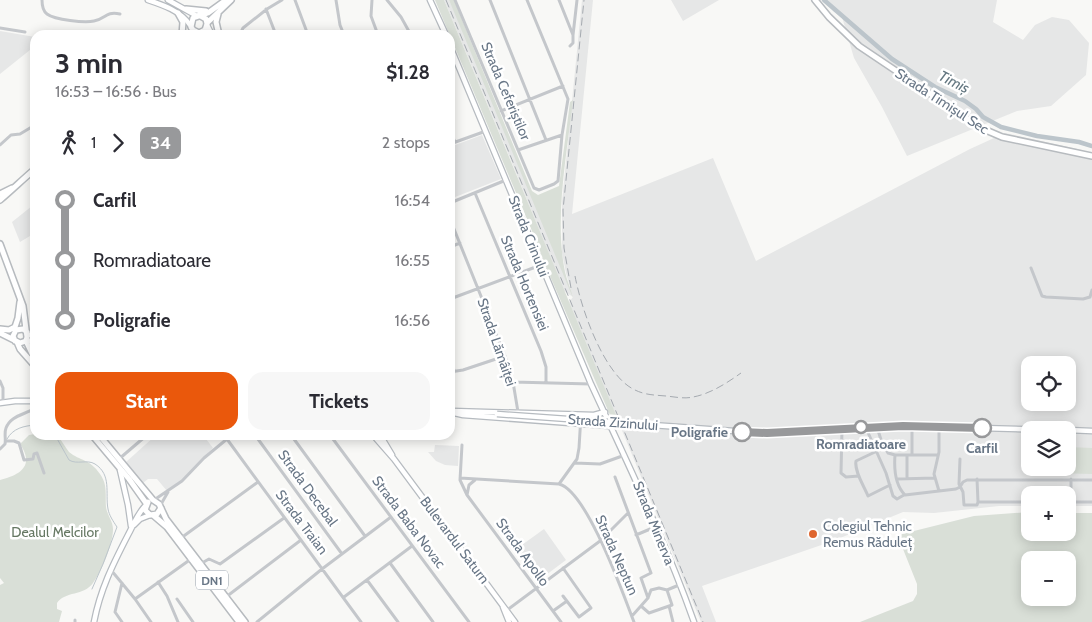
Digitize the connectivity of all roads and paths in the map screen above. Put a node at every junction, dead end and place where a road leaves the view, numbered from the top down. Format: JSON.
{"nodes":[{"id":1,"x":42,"y":0,"type":"edge"},
{"id":2,"x":148,"y":0,"type":"edge"},
{"id":3,"x":168,"y":0,"type":"edge"},
{"id":4,"x":226,"y":0,"type":"edge"},
{"id":5,"x":231,"y":0,"type":"edge"},
{"id":6,"x":282,"y":0,"type":"edge"},
{"id":7,"x":295,"y":0,"type":"edge"},
{"id":8,"x":336,"y":0,"type":"edge"},
{"id":9,"x":372,"y":0,"type":"edge"},
{"id":10,"x":387,"y":0,"type":"edge"},
{"id":11,"x":430,"y":0,"type":"edge"},
{"id":12,"x":455,"y":0,"type":"edge"},
{"id":13,"x":490,"y":0,"type":"edge"},
{"id":14,"x":527,"y":0,"type":"edge"},
{"id":15,"x":559,"y":0,"type":"edge"},
{"id":16,"x":577,"y":0,"type":"edge"},
{"id":17,"x":815,"y":0,"type":"edge"},
{"id":18,"x":186,"y":9,"type":"junction"},
{"id":19,"x":221,"y":9,"type":"junction"},
{"id":20,"x":266,"y":9,"type":"junction"},
{"id":21,"x":214,"y":10,"type":"junction"},
{"id":22,"x":178,"y":13,"type":"junction"},
{"id":23,"x":120,"y":14,"type":"dead end"},
{"id":24,"x":198,"y":16,"type":"junction"},
{"id":25,"x":207,"y":24,"type":"junction"},
{"id":26,"x":190,"y":26,"type":"junction"},
{"id":27,"x":0,"y":28,"type":"edge"},
{"id":28,"x":183,"y":30,"type":"edge"},
{"id":29,"x":187,"y":30,"type":"edge"},
{"id":30,"x":193,"y":30,"type":"edge"},
{"id":31,"x":205,"y":30,"type":"edge"},
{"id":32,"x":210,"y":30,"type":"edge"},
{"id":33,"x":218,"y":30,"type":"edge"},
{"id":34,"x":242,"y":30,"type":"edge"},
{"id":35,"x":274,"y":30,"type":"edge"},
{"id":36,"x":306,"y":30,"type":"edge"},
{"id":37,"x":342,"y":30,"type":"edge"},
{"id":38,"x":376,"y":30,"type":"edge"},
{"id":39,"x":408,"y":30,"type":"edge"},
{"id":40,"x":444,"y":30,"type":"edge"},
{"id":41,"x":25,"y":32,"type":"dead end"},
{"id":42,"x":573,"y":35,"type":"junction"},
{"id":43,"x":570,"y":46,"type":"dead end"},
{"id":44,"x":455,"y":58,"type":"edge"},
{"id":45,"x":563,"y":86,"type":"junction"},
{"id":46,"x":530,"y":99,"type":"junction"},
{"id":47,"x":502,"y":111,"type":"junction"},
{"id":48,"x":30,"y":128,"type":"edge"},
{"id":49,"x":486,"y":131,"type":"junction"},
{"id":50,"x":562,"y":135,"type":"junction"},
{"id":51,"x":546,"y":140,"type":"junction"},
{"id":52,"x":455,"y":142,"type":"edge"},
{"id":53,"x":0,"y":145,"type":"edge"},
{"id":54,"x":518,"y":150,"type":"junction"},
{"id":55,"x":1092,"y":156,"type":"edge"},
{"id":56,"x":30,"y":173,"type":"edge"},
{"id":57,"x":506,"y":180,"type":"junction"},
{"id":58,"x":475,"y":193,"type":"junction"},
{"id":59,"x":1,"y":197,"type":"edge"},
{"id":60,"x":455,"y":201,"type":"edge"},
{"id":61,"x":455,"y":230,"type":"edge"},
{"id":62,"x":460,"y":242,"type":"junction"},
{"id":63,"x":0,"y":244,"type":"edge"},
{"id":64,"x":455,"y":244,"type":"edge"},
{"id":65,"x":541,"y":265,"type":"junction"},
{"id":66,"x":1031,"y":268,"type":"dead end"},
{"id":67,"x":511,"y":277,"type":"junction"},
{"id":68,"x":478,"y":289,"type":"junction"},
{"id":69,"x":1092,"y":290,"type":"edge"},
{"id":70,"x":455,"y":297,"type":"edge"},
{"id":71,"x":20,"y":301,"type":"junction"},
{"id":72,"x":0,"y":329,"type":"edge"},
{"id":73,"x":0,"y":333,"type":"edge"},
{"id":74,"x":26,"y":337,"type":"junction"},
{"id":75,"x":30,"y":337,"type":"edge"},
{"id":76,"x":30,"y":339,"type":"edge"},
{"id":77,"x":16,"y":341,"type":"junction"},
{"id":78,"x":30,"y":346,"type":"edge"},
{"id":79,"x":505,"y":356,"type":"junction"},
{"id":80,"x":30,"y":360,"type":"edge"},
{"id":81,"x":455,"y":371,"type":"edge"},
{"id":82,"x":0,"y":381,"type":"edge"},
{"id":83,"x":513,"y":382,"type":"junction"},
{"id":84,"x":546,"y":383,"type":"junction"},
{"id":85,"x":591,"y":384,"type":"junction"},
{"id":86,"x":30,"y":401,"type":"edge"},
{"id":87,"x":2,"y":403,"type":"edge"},
{"id":88,"x":30,"y":410,"type":"edge"},
{"id":89,"x":455,"y":412,"type":"edge"},
{"id":90,"x":455,"y":412,"type":"edge"},
{"id":91,"x":518,"y":412,"type":"junction"},
{"id":92,"x":605,"y":412,"type":"junction"},
{"id":93,"x":455,"y":414,"type":"edge"},
{"id":94,"x":582,"y":415,"type":"junction"},
{"id":95,"x":581,"y":423,"type":"junction"},
{"id":96,"x":610,"y":426,"type":"junction"},
{"id":97,"x":912,"y":426,"type":"junction"},
{"id":98,"x":865,"y":427,"type":"junction"},
{"id":99,"x":877,"y":427,"type":"junction"},
{"id":100,"x":939,"y":427,"type":"junction"},
{"id":101,"x":842,"y":429,"type":"junction"},
{"id":102,"x":1021,"y":429,"type":"edge"},
{"id":103,"x":1076,"y":430,"type":"edge"},
{"id":104,"x":1092,"y":431,"type":"edge"},
{"id":105,"x":96,"y":440,"type":"edge"},
{"id":106,"x":103,"y":440,"type":"edge"},
{"id":107,"x":141,"y":440,"type":"edge"},
{"id":108,"x":226,"y":440,"type":"edge"},
{"id":109,"x":228,"y":440,"type":"edge"},
{"id":110,"x":259,"y":440,"type":"edge"},
{"id":111,"x":295,"y":440,"type":"edge"},
{"id":112,"x":334,"y":440,"type":"edge"},
{"id":113,"x":377,"y":440,"type":"edge"},
{"id":114,"x":383,"y":440,"type":"edge"},
{"id":115,"x":6,"y":441,"type":"junction"},
{"id":116,"x":462,"y":445,"type":"dead end"},
{"id":117,"x":0,"y":449,"type":"edge"},
{"id":118,"x":875,"y":452,"type":"junction"},
{"id":119,"x":625,"y":455,"type":"junction"},
{"id":120,"x":895,"y":455,"type":"junction"},
{"id":121,"x":907,"y":455,"type":"junction"},
{"id":122,"x":912,"y":455,"type":"junction"},
{"id":123,"x":938,"y":455,"type":"junction"},
{"id":124,"x":119,"y":459,"type":"junction"},
{"id":125,"x":394,"y":459,"type":"junction"},
{"id":126,"x":960,"y":459,"type":"dead end"},
{"id":127,"x":575,"y":463,"type":"junction"},
{"id":128,"x":120,"y":468,"type":"junction"},
{"id":129,"x":44,"y":473,"type":"dead end"},
{"id":130,"x":859,"y":476,"type":"junction"},
{"id":131,"x":615,"y":477,"type":"dead end"},
{"id":132,"x":907,"y":477,"type":"junction"},
{"id":133,"x":460,"y":478,"type":"junction"},
{"id":134,"x":934,"y":478,"type":"junction"},
{"id":135,"x":478,"y":479,"type":"junction"},
{"id":136,"x":897,"y":479,"type":"junction"},
{"id":137,"x":977,"y":479,"type":"junction"},
{"id":138,"x":1071,"y":479,"type":"junction"},
{"id":139,"x":1092,"y":480,"type":"edge"},
{"id":140,"x":258,"y":482,"type":"junction"},
{"id":141,"x":559,"y":484,"type":"junction"},
{"id":142,"x":890,"y":485,"type":"junction"},
{"id":143,"x":1070,"y":486,"type":"edge"},
{"id":144,"x":960,"y":487,"type":"junction"},
{"id":145,"x":938,"y":491,"type":"junction"},
{"id":146,"x":168,"y":492,"type":"junction"},
{"id":147,"x":467,"y":495,"type":"junction"},
{"id":148,"x":904,"y":495,"type":"junction"},
{"id":149,"x":153,"y":500,"type":"junction"},
{"id":150,"x":978,"y":502,"type":"junction"},
{"id":151,"x":1021,"y":502,"type":"edge"},
{"id":152,"x":1076,"y":502,"type":"edge"},
{"id":153,"x":1092,"y":502,"type":"edge"},
{"id":154,"x":146,"y":504,"type":"junction"},
{"id":155,"x":160,"y":507,"type":"junction"},
{"id":156,"x":628,"y":514,"type":"junction"},
{"id":157,"x":152,"y":515,"type":"junction"},
{"id":158,"x":391,"y":517,"type":"junction"},
{"id":159,"x":284,"y":518,"type":"junction"},
{"id":160,"x":655,"y":527,"type":"junction"},
{"id":161,"x":131,"y":530,"type":"junction"},
{"id":162,"x":636,"y":535,"type":"junction"},
{"id":163,"x":366,"y":536,"type":"junction"},
{"id":164,"x":181,"y":538,"type":"junction"},
{"id":165,"x":301,"y":540,"type":"junction"},
{"id":166,"x":600,"y":541,"type":"junction"},
{"id":167,"x":412,"y":546,"type":"junction"},
{"id":168,"x":342,"y":554,"type":"junction"},
{"id":169,"x":191,"y":559,"type":"junction"},
{"id":170,"x":390,"y":563,"type":"junction"},
{"id":171,"x":200,"y":564,"type":"junction"},
{"id":172,"x":563,"y":568,"type":"junction"},
{"id":173,"x":322,"y":569,"type":"junction"},
{"id":174,"x":111,"y":570,"type":"junction"},
{"id":175,"x":367,"y":580,"type":"junction"},
{"id":176,"x":158,"y":582,"type":"junction"},
{"id":177,"x":122,"y":583,"type":"junction"},
{"id":178,"x":679,"y":584,"type":"junction"},
{"id":179,"x":536,"y":588,"type":"junction"},
{"id":180,"x":666,"y":590,"type":"junction"},
{"id":181,"x":563,"y":596,"type":"dead end"},
{"id":182,"x":225,"y":598,"type":"junction"},
{"id":183,"x":344,"y":598,"type":"junction"},
{"id":184,"x":648,"y":598,"type":"junction"},
{"id":185,"x":135,"y":599,"type":"junction"},
{"id":186,"x":177,"y":599,"type":"dead end"},
{"id":187,"x":567,"y":601,"type":"junction"},
{"id":188,"x":503,"y":605,"type":"junction"},
{"id":189,"x":671,"y":605,"type":"junction"},
{"id":190,"x":641,"y":606,"type":"junction"},
{"id":191,"x":506,"y":610,"type":"junction"},
{"id":192,"x":553,"y":611,"type":"junction"},
{"id":193,"x":632,"y":616,"type":"junction"},
{"id":194,"x":94,"y":622,"type":"edge"},
{"id":195,"x":122,"y":622,"type":"edge"},
{"id":196,"x":151,"y":622,"type":"edge"},
{"id":197,"x":178,"y":622,"type":"edge"},
{"id":198,"x":193,"y":622,"type":"edge"},
{"id":199,"x":239,"y":622,"type":"edge"},
{"id":200,"x":244,"y":622,"type":"edge"},
{"id":201,"x":257,"y":622,"type":"edge"},
{"id":202,"x":361,"y":622,"type":"edge"},
{"id":203,"x":398,"y":622,"type":"edge"},
{"id":204,"x":434,"y":622,"type":"edge"},
{"id":205,"x":469,"y":622,"type":"edge"},
{"id":206,"x":509,"y":622,"type":"edge"},
{"id":207,"x":515,"y":622,"type":"edge"},
{"id":208,"x":561,"y":622,"type":"edge"},
{"id":209,"x":634,"y":622,"type":"edge"},
{"id":210,"x":673,"y":622,"type":"edge"},
{"id":211,"x":694,"y":622,"type":"edge"}],
"edges":[{"from":1,"to":23,"type":"street"},
{"from":2,"to":22,"type":"main road"},
{"from":3,"to":18,"type":"main road"},
{"from":4,"to":21,"type":"main road"},
{"from":5,"to":19,"type":"main road"},
{"from":6,"to":20,"type":"street"},
{"from":7,"to":36,"type":"street"},
{"from":8,"to":37,"type":"street"},
{"from":9,"to":38,"type":"street"},
{"from":10,"to":39,"type":"street"},
{"from":11,"to":40,"type":"main road"},
{"from":12,"to":47,"type":"street","name":"Strada Ceferiștilor"},
{"from":13,"to":46,"type":"street"},
{"from":14,"to":45,"type":"street"},
{"from":15,"to":42,"type":"street"},
{"from":16,"to":42,"type":"street"},
{"from":17,"to":55,"type":"main road","name":"Strada Timișul Sec"},
{"from":18,"to":21,"type":"main road"},
{"from":18,"to":24,"type":"main road"},
{"from":19,"to":25,"type":"main road"},
{"from":19,"to":33,"type":"main road"},
{"from":20,"to":34,"type":"street"},
{"from":20,"to":35,"type":"street"},
{"from":21,"to":24,"type":"main road"},
{"from":22,"to":26,"type":"main road"},
{"from":22,"to":28,"type":"main road"},
{"from":24,"to":25,"type":"main road"},
{"from":24,"to":26,"type":"main road"},
{"from":25,"to":31,"type":"main road"},
{"from":25,"to":32,"type":"main road"},
{"from":26,"to":29,"type":"main road"},
{"from":26,"to":30,"type":"main road"},
{"from":27,"to":41,"type":"street"},
{"from":42,"to":43,"type":"street"},
{"from":44,"to":49,"type":"main road","name":"Strada Crinului"},
{"from":45,"to":46,"type":"street"},
{"from":45,"to":50,"type":"street"},
{"from":46,"to":47,"type":"street"},
{"from":46,"to":51,"type":"street"},
{"from":47,"to":54,"type":"street","name":"Strada Ceferiștilor"},
{"from":48,"to":53,"type":"street"},
{"from":49,"to":52,"type":"street"},
{"from":49,"to":57,"type":"main road","name":"Strada Crinului"},
{"from":50,"to":51,"type":"street"},
{"from":50,"to":54,"type":"street","name":"Strada Ceferiștilor"},
{"from":51,"to":54,"type":"street"},
{"from":56,"to":59,"type":"main road"},
{"from":57,"to":58,"type":"street"},
{"from":57,"to":65,"type":"main road","name":"Strada Crinului"},
{"from":58,"to":60,"type":"street"},
{"from":58,"to":67,"type":"street","name":"Strada Hortensiei"},
{"from":61,"to":62,"type":"street","name":"Strada Lămâiței"},
{"from":62,"to":64,"type":"street"},
{"from":62,"to":68,"type":"street","name":"Strada Lămâiței"},
{"from":63,"to":71,"type":"main road"},
{"from":65,"to":67,"type":"street"},
{"from":65,"to":85,"type":"main road","name":"Strada Crinului"},
{"from":66,"to":69,"type":"street"},
{"from":67,"to":68,"type":"street"},
{"from":67,"to":84,"type":"street","name":"Strada Hortensiei"},
{"from":68,"to":70,"type":"street"},
{"from":68,"to":79,"type":"street","name":"Strada Lămâiței"},
{"from":71,"to":72,"type":"main road"},
{"from":71,"to":74,"type":"main road"},
{"from":73,"to":77,"type":"main road"},
{"from":74,"to":75,"type":"main road"},
{"from":74,"to":76,"type":"main road"},
{"from":74,"to":77,"type":"main road"},
{"from":74,"to":77,"type":"main road"},
{"from":74,"to":78,"type":"main road"},
{"from":77,"to":80,"type":"main road"},
{"from":79,"to":81,"type":"street"},
{"from":79,"to":83,"type":"street","name":"Strada Lămâiței"},
{"from":82,"to":87,"type":"street"},
{"from":83,"to":84,"type":"street"},
{"from":83,"to":91,"type":"street","name":"Strada Lămâiței"},
{"from":84,"to":85,"type":"street"},
{"from":85,"to":92,"type":"main road","name":"Strada Crinului"},
{"from":86,"to":87,"type":"main road"},
{"from":88,"to":115,"type":"street"},
{"from":89,"to":91,"type":"main road"},
{"from":90,"to":101,"type":"main road","name":"Strada Zizinului","bridge":true},
{"from":91,"to":94,"type":"main road"},
{"from":92,"to":94,"type":"main road"},
{"from":92,"to":96,"type":"main road","name":"Strada Crinului"},
{"from":93,"to":95,"type":"main road","name":"Strada Zizinului"},
{"from":94,"to":95,"type":"street"},
{"from":95,"to":96,"type":"main road","name":"Strada Zizinului"},
{"from":95,"to":127,"type":"street","name":"Strada Zizinului"},
{"from":96,"to":119,"type":"main road","name":"Strada Minerva"},
{"from":97,"to":99,"type":"main road","name":"Strada Zizinului"},
{"from":97,"to":100,"type":"main road","name":"Strada Zizinului"},
{"from":97,"to":122,"type":"street"},
{"from":98,"to":99,"type":"main road","name":"Strada Zizinului"},
{"from":98,"to":101,"type":"main road","name":"Strada Zizinului"},
{"from":98,"to":118,"type":"street"},
{"from":99,"to":120,"type":"street"},
{"from":100,"to":102,"type":"main road","name":"Strada Zizinului"},
{"from":100,"to":123,"type":"street"},
{"from":101,"to":130,"type":"street"},
{"from":103,"to":104,"type":"main road"},
{"from":105,"to":128,"type":"main road","number":"DN1"},
{"from":106,"to":124,"type":"main road","number":"DN1"},
{"from":107,"to":124,"type":"street"},
{"from":108,"to":146,"type":"street"},
{"from":109,"to":140,"type":"street","name":"Strada Traian"},
{"from":110,"to":168,"type":"street","name":"Strada Decebal"},
{"from":111,"to":163,"type":"street"},
{"from":112,"to":158,"type":"street","name":"Strada Baba Novac"},
{"from":113,"to":125,"type":"main road","name":"Bulevardul Saturn"},
{"from":114,"to":125,"type":"main road","name":"Bulevardul Saturn"},
{"from":115,"to":117,"type":"street"},
{"from":115,"to":129,"type":"street"},
{"from":116,"to":133,"type":"street"},
{"from":118,"to":130,"type":"street"},
{"from":118,"to":142,"type":"street"},
{"from":119,"to":127,"type":"street"},
{"from":119,"to":160,"type":"main road","name":"Strada Minerva"},
{"from":120,"to":121,"type":"street"},
{"from":120,"to":136,"type":"street"},
{"from":121,"to":122,"type":"street"},
{"from":121,"to":132,"type":"street"},
{"from":122,"to":123,"type":"street"},
{"from":123,"to":134,"type":"street"},
{"from":124,"to":149,"type":"main road","number":"DN1"},
{"from":125,"to":188,"type":"main road","name":"Bulevardul Saturn"},
{"from":126,"to":144,"type":"street"},
{"from":127,"to":141,"type":"street"},
{"from":128,"to":154,"type":"main road","number":"DN1"},
{"from":128,"to":161,"type":"main road"},
{"from":130,"to":142,"type":"street"},
{"from":131,"to":156,"type":"street"},
{"from":132,"to":134,"type":"street"},
{"from":132,"to":136,"type":"street"},
{"from":133,"to":135,"type":"street"},
{"from":133,"to":147,"type":"street","name":"Strada Apollo"},
{"from":134,"to":145,"type":"street"},
{"from":135,"to":141,"type":"street"},
{"from":135,"to":147,"type":"street"},
{"from":136,"to":148,"type":"street"},
{"from":137,"to":138,"type":"street"},
{"from":137,"to":144,"type":"street"},
{"from":137,"to":150,"type":"street"},
{"from":138,"to":139,"type":"street"},
{"from":138,"to":143,"type":"street"},
{"from":140,"to":159,"type":"street","name":"Strada Traian"},
{"from":140,"to":164,"type":"street","name":"Strada Traian"},
{"from":141,"to":166,"type":"street","name":"Strada Neptun"},
{"from":142,"to":148,"type":"street"},
{"from":144,"to":145,"type":"street"},
{"from":144,"to":150,"type":"street"},
{"from":145,"to":148,"type":"street"},
{"from":146,"to":149,"type":"street"},
{"from":146,"to":155,"type":"street"},
{"from":147,"to":179,"type":"street","name":"Strada Apollo"},
{"from":149,"to":154,"type":"main road"},
{"from":149,"to":155,"type":"main road","number":"DN1"},
{"from":150,"to":151,"type":"street"},
{"from":152,"to":153,"type":"street"},
{"from":154,"to":157,"type":"main road","number":"DN1"},
{"from":154,"to":161,"type":"main road"},
{"from":155,"to":157,"type":"main road"},
{"from":155,"to":164,"type":"main road","number":"DN1"},
{"from":156,"to":162,"type":"street"},
{"from":156,"to":166,"type":"street"},
{"from":157,"to":161,"type":"main road"},
{"from":157,"to":169,"type":"main road","number":"DN1"},
{"from":158,"to":163,"type":"street"},
{"from":158,"to":167,"type":"street","name":"Strada Baba Novac"},
{"from":159,"to":165,"type":"street","name":"Strada Traian"},
{"from":159,"to":171,"type":"street"},
{"from":160,"to":162,"type":"street"},
{"from":160,"to":178,"type":"main road","name":"Strada Minerva"},
{"from":161,"to":174,"type":"main road"},
{"from":162,"to":184,"type":"street"},
{"from":163,"to":168,"type":"street"},
{"from":164,"to":171,"type":"main road","number":"DN1"},
{"from":165,"to":173,"type":"street","name":"Strada Traian"},
{"from":165,"to":182,"type":"street"},
{"from":166,"to":172,"type":"street"},
{"from":166,"to":193,"type":"street","name":"Strada Neptun"},
{"from":167,"to":170,"type":"street"},
{"from":167,"to":205,"type":"street","name":"Strada Baba Novac"},
{"from":168,"to":173,"type":"street"},
{"from":169,"to":176,"type":"street"},
{"from":169,"to":199,"type":"main road","number":"DN1"},
{"from":170,"to":175,"type":"street"},
{"from":170,"to":204,"type":"street"},
{"from":171,"to":182,"type":"main road","number":"DN1"},
{"from":172,"to":179,"type":"street"},
{"from":172,"to":187,"type":"street"},
{"from":173,"to":183,"type":"street","name":"Strada Traian"},
{"from":173,"to":201,"type":"street"},
{"from":174,"to":177,"type":"street"},
{"from":174,"to":194,"type":"main road"},
{"from":175,"to":183,"type":"street"},
{"from":175,"to":203,"type":"street"},
{"from":176,"to":185,"type":"street"},
{"from":176,"to":197,"type":"street"},
{"from":177,"to":185,"type":"street"},
{"from":177,"to":195,"type":"street"},
{"from":178,"to":180,"type":"street","name":"Strada Neptun"},
{"from":178,"to":211,"type":"main road","name":"Strada Minerva"},
{"from":179,"to":191,"type":"street"},
{"from":179,"to":192,"type":"street","name":"Strada Apollo"},
{"from":180,"to":184,"type":"street","name":"Strada Neptun"},
{"from":180,"to":189,"type":"street"},
{"from":181,"to":187,"type":"street"},
{"from":182,"to":200,"type":"main road","number":"DN1"},
{"from":183,"to":202,"type":"street","name":"Strada Traian"},
{"from":184,"to":190,"type":"street","name":"Strada Neptun"},
{"from":185,"to":196,"type":"street"},
{"from":186,"to":198,"type":"street"},
{"from":187,"to":192,"type":"street"},
{"from":188,"to":191,"type":"main road","name":"Bulevardul Saturn"},
{"from":188,"to":206,"type":"main road"},
{"from":189,"to":190,"type":"street"},
{"from":189,"to":210,"type":"street"},
{"from":190,"to":193,"type":"street","name":"Strada Neptun"},
{"from":191,"to":207,"type":"main road","name":"Bulevardul Saturn"},
{"from":192,"to":208,"type":"street","name":"Strada Apollo"},
{"from":193,"to":209,"type":"street","name":"Strada Neptun"}]}
